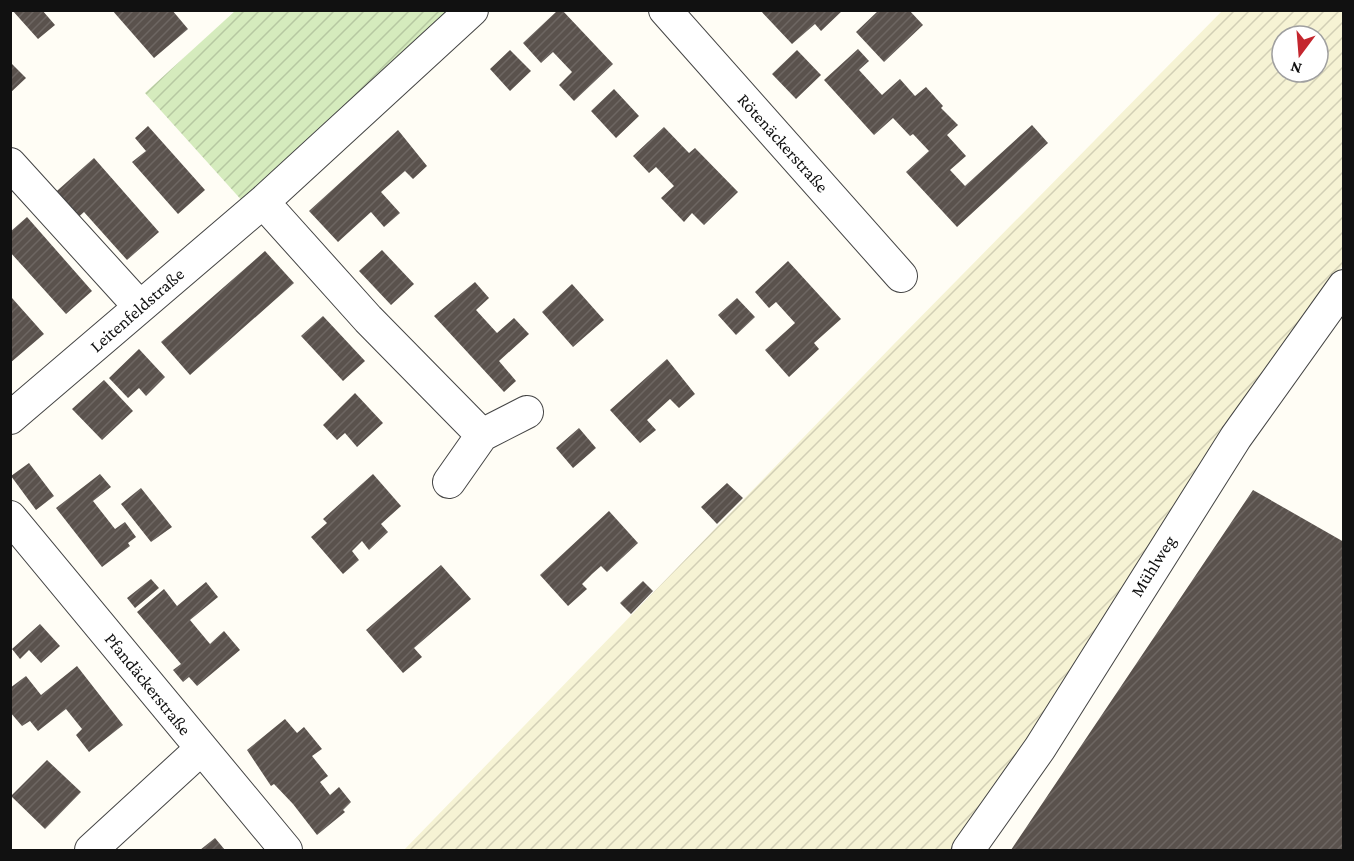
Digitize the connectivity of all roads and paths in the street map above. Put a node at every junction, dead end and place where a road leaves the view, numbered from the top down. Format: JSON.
{"nodes":[{"id":1,"x":472,"y":10,"type":"edge"},
{"id":2,"x":665,"y":10,"type":"edge"},
{"id":3,"x":10,"y":164,"type":"edge"},
{"id":4,"x":263,"y":202,"type":"junction"},
{"id":5,"x":901,"y":276,"type":"dead end"},
{"id":6,"x":1344,"y":286,"type":"edge"},
{"id":7,"x":140,"y":307,"type":"junction"},
{"id":8,"x":527,"y":412,"type":"dead end"},
{"id":9,"x":10,"y":418,"type":"edge"},
{"id":10,"x":482,"y":435,"type":"junction"},
{"id":11,"x":449,"y":482,"type":"dead end"},
{"id":12,"x":10,"y":517,"type":"edge"},
{"id":13,"x":201,"y":749,"type":"junction"},
{"id":14,"x":91,"y":850,"type":"edge"},
{"id":15,"x":286,"y":850,"type":"edge"},
{"id":16,"x":968,"y":850,"type":"edge"}],
"edges":[{"from":1,"to":4,"type":"street","name":"Leitenfeldstraße"},
{"from":2,"to":5,"type":"street","name":"Rötenäckerstraße"},
{"from":3,"to":7,"type":"street"},
{"from":4,"to":7,"type":"street","name":"Leitenfeldstraße"},
{"from":4,"to":10,"type":"street"},
{"from":6,"to":16,"type":"street","name":"Mühlweg"},
{"from":7,"to":9,"type":"street","name":"Leitenfeldstraße"},
{"from":8,"to":10,"type":"street"},
{"from":10,"to":11,"type":"street"},
{"from":12,"to":13,"type":"street","name":"Pfandäckerstraße"},
{"from":13,"to":14,"type":"street"},
{"from":13,"to":15,"type":"street","name":"Pfandäckerstraße"}]}
